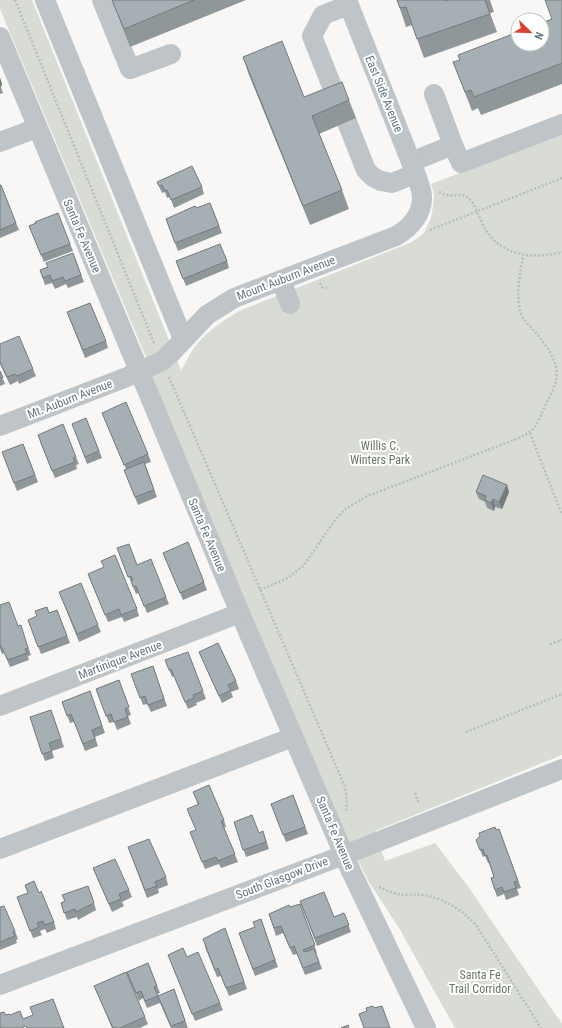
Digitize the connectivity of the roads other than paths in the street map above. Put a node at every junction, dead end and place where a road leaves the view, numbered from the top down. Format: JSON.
{"nodes":[{"id":1,"x":45,"y":0,"type":"edge"},
{"id":2,"x":102,"y":0,"type":"edge"},
{"id":3,"x":348,"y":3,"type":"edge"},
{"id":4,"x":0,"y":37,"type":"edge"},
{"id":5,"x":171,"y":54,"type":"dead end"},
{"id":6,"x":434,"y":94,"type":"dead end"},
{"id":7,"x":562,"y":124,"type":"edge"},
{"id":8,"x":37,"y":128,"type":"junction"},
{"id":9,"x":0,"y":142,"type":"edge"},
{"id":10,"x":453,"y":145,"type":"junction"},
{"id":11,"x":421,"y":179,"type":"junction"},
{"id":12,"x":281,"y":280,"type":"junction"},
{"id":13,"x":290,"y":304,"type":"dead end"},
{"id":14,"x":183,"y":339,"type":"junction"},
{"id":15,"x":140,"y":372,"type":"junction"},
{"id":16,"x":0,"y":426,"type":"edge"},
{"id":17,"x":240,"y":613,"type":"junction"},
{"id":18,"x":0,"y":706,"type":"edge"},
{"id":19,"x":293,"y":737,"type":"junction"},
{"id":20,"x":562,"y":769,"type":"edge"},
{"id":21,"x":0,"y":849,"type":"edge"},
{"id":22,"x":344,"y":855,"type":"junction"},
{"id":23,"x":0,"y":985,"type":"edge"},
{"id":24,"x":426,"y":1028,"type":"edge"}],
"edges":[{"from":1,"to":14,"type":"street"},
{"from":2,"to":5,"type":"street"},
{"from":3,"to":11,"type":"street","name":"East Side Avenue"},
{"from":3,"to":11,"type":"street"},
{"from":4,"to":8,"type":"street","name":"Santa Fe Avenue"},
{"from":6,"to":10,"type":"street"},
{"from":7,"to":10,"type":"street"},
{"from":8,"to":9,"type":"street"},
{"from":8,"to":15,"type":"street","name":"Santa Fe Avenue"},
{"from":10,"to":11,"type":"street"},
{"from":11,"to":12,"type":"street","name":"Mount Auburn Avenue"},
{"from":12,"to":13,"type":"street"},
{"from":12,"to":14,"type":"street","name":"Mount Auburn Avenue"},
{"from":14,"to":15,"type":"street","name":"Mount Auburn Avenue"},
{"from":15,"to":16,"type":"street","name":"Mt. Auburn Avenue"},
{"from":15,"to":17,"type":"street","name":"Santa Fe Avenue"},
{"from":17,"to":18,"type":"street","name":"Martinique Avenue"},
{"from":17,"to":19,"type":"street","name":"Santa Fe Avenue"},
{"from":19,"to":21,"type":"street"},
{"from":19,"to":22,"type":"street","name":"Santa Fe Avenue"},
{"from":20,"to":22,"type":"street","name":"South Glasgow Drive"},
{"from":22,"to":23,"type":"street","name":"South Glasgow Drive"},
{"from":22,"to":24,"type":"street","name":"Santa Fe Avenue"}]}
